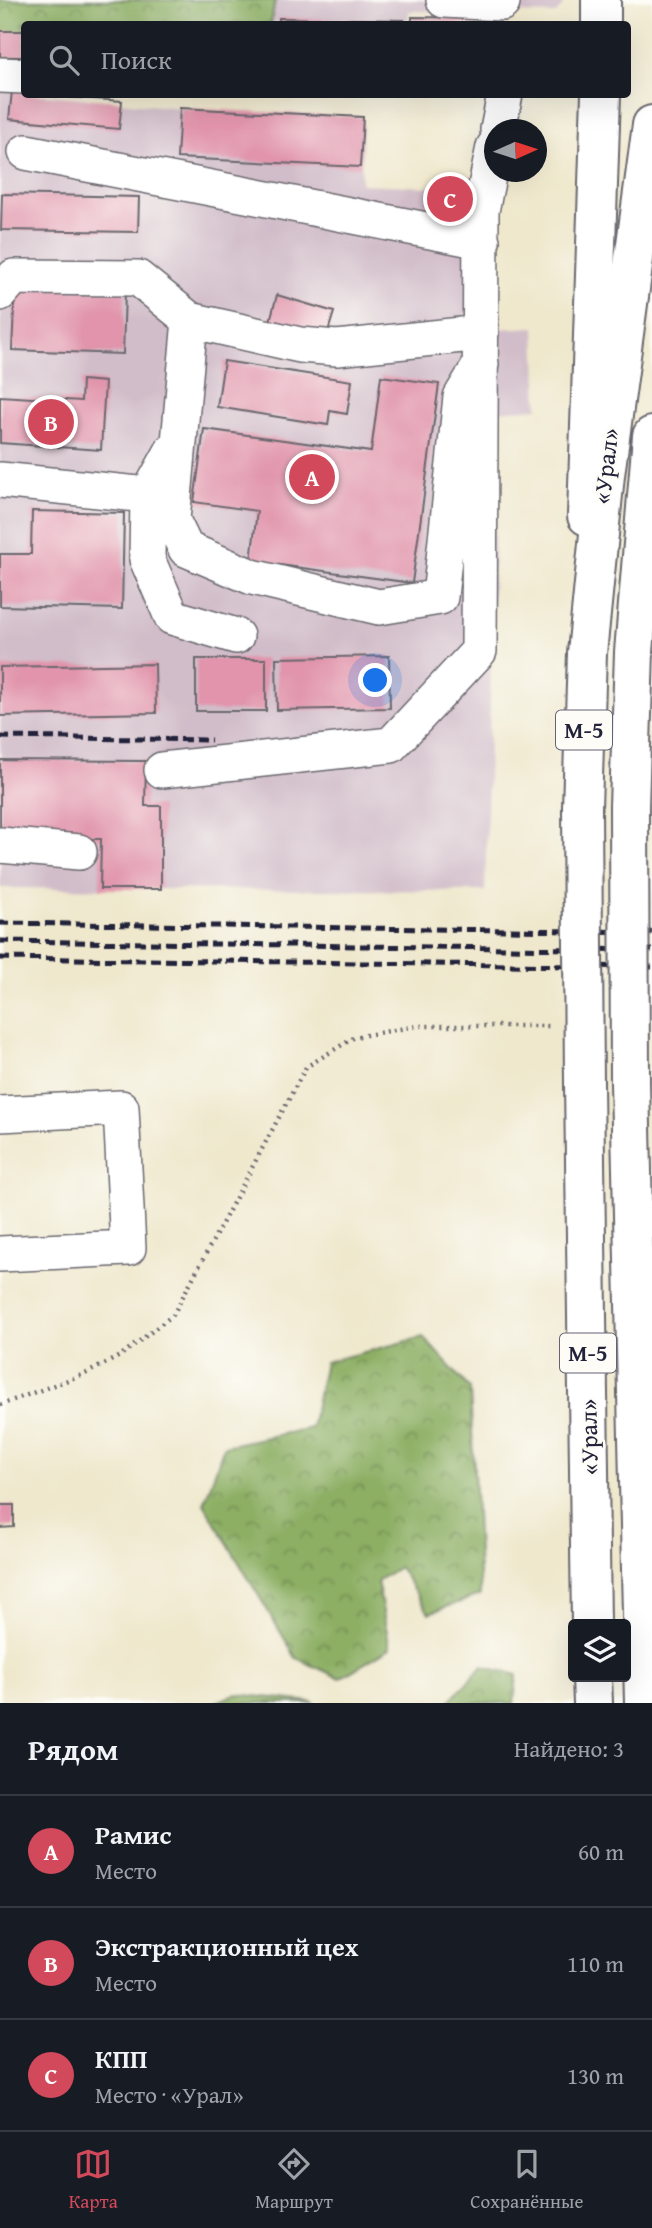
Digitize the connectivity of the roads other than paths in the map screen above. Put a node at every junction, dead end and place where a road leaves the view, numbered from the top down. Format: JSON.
{"nodes":[{"id":1,"x":444,"y":0,"type":"edge"},
{"id":2,"x":600,"y":0,"type":"edge"},
{"id":3,"x":503,"y":9,"type":"edge"},
{"id":4,"x":601,"y":21,"type":"edge"},
{"id":5,"x":0,"y":75,"type":"edge"},
{"id":6,"x":21,"y":76,"type":"edge"},
{"id":7,"x":505,"y":98,"type":"edge"},
{"id":8,"x":601,"y":98,"type":"edge"},
{"id":9,"x":500,"y":119,"type":"edge"},
{"id":10,"x":652,"y":125,"type":"edge"},
{"id":11,"x":26,"y":152,"type":"dead end"},
{"id":12,"x":487,"y":182,"type":"edge"},
{"id":13,"x":482,"y":241,"type":"junction"},
{"id":14,"x":0,"y":293,"type":"edge"},
{"id":15,"x":190,"y":320,"type":"junction"},
{"id":16,"x":481,"y":349,"type":"junction"},
{"id":17,"x":652,"y":436,"type":"edge"},
{"id":18,"x":180,"y":438,"type":"junction"},
{"id":19,"x":0,"y":480,"type":"edge"},
{"id":20,"x":148,"y":495,"type":"junction"},
{"id":21,"x":652,"y":567,"type":"edge"},
{"id":22,"x":236,"y":636,"type":"dead end"},
{"id":23,"x":634,"y":652,"type":"junction"},
{"id":24,"x":587,"y":653,"type":"junction"},
{"id":25,"x":162,"y":770,"type":"dead end"},
{"id":26,"x":0,"y":845,"type":"edge"},
{"id":27,"x":79,"y":852,"type":"dead end"},
{"id":28,"x":0,"y":1114,"type":"edge"},
{"id":29,"x":0,"y":1254,"type":"edge"},
{"id":30,"x":636,"y":1364,"type":"junction"},
{"id":31,"x":652,"y":1404,"type":"edge"},
{"id":32,"x":652,"y":1527,"type":"edge"},
{"id":33,"x":641,"y":1570,"type":"junction"},
{"id":34,"x":592,"y":1619,"type":"edge"},
{"id":35,"x":592,"y":1682,"type":"edge"},
{"id":36,"x":593,"y":1703,"type":"edge"},
{"id":37,"x":644,"y":1703,"type":"edge"}],
"edges":[{"from":1,"to":3,"type":"lane"},
{"from":2,"to":4,"type":"main road"},
{"from":5,"to":6,"type":"lane"},
{"from":7,"to":9,"type":"lane"},
{"from":8,"to":24,"type":"main road"},
{"from":10,"to":24,"type":"main road","name":"«Урал»","number":"М-5"},
{"from":11,"to":13,"type":"lane"},
{"from":12,"to":13,"type":"lane"},
{"from":13,"to":16,"type":"lane"},
{"from":14,"to":15,"type":"lane"},
{"from":15,"to":16,"type":"lane"},
{"from":15,"to":18,"type":"lane"},
{"from":16,"to":18,"type":"lane"},
{"from":16,"to":25,"type":"lane"},
{"from":17,"to":23,"type":"main road","name":"«Урал»","number":"М-5"},
{"from":18,"to":20,"type":"lane"},
{"from":19,"to":20,"type":"lane"},
{"from":20,"to":22,"type":"lane"},
{"from":21,"to":23,"type":"main road"},
{"from":23,"to":30,"type":"main road","name":"«Урал»","number":"М-5","bridge":true},
{"from":24,"to":34,"type":"main road","name":"«Урал»","number":"М-5","bridge":true},
{"from":26,"to":27,"type":"lane"},
{"from":28,"to":29,"type":"lane"},
{"from":30,"to":31,"type":"lane"},
{"from":30,"to":33,"type":"main road","name":"«Урал»","number":"М-5"},
{"from":32,"to":33,"type":"lane"},
{"from":33,"to":37,"type":"main road","name":"«Урал»","number":"М-5"},
{"from":35,"to":36,"type":"main road"}]}
